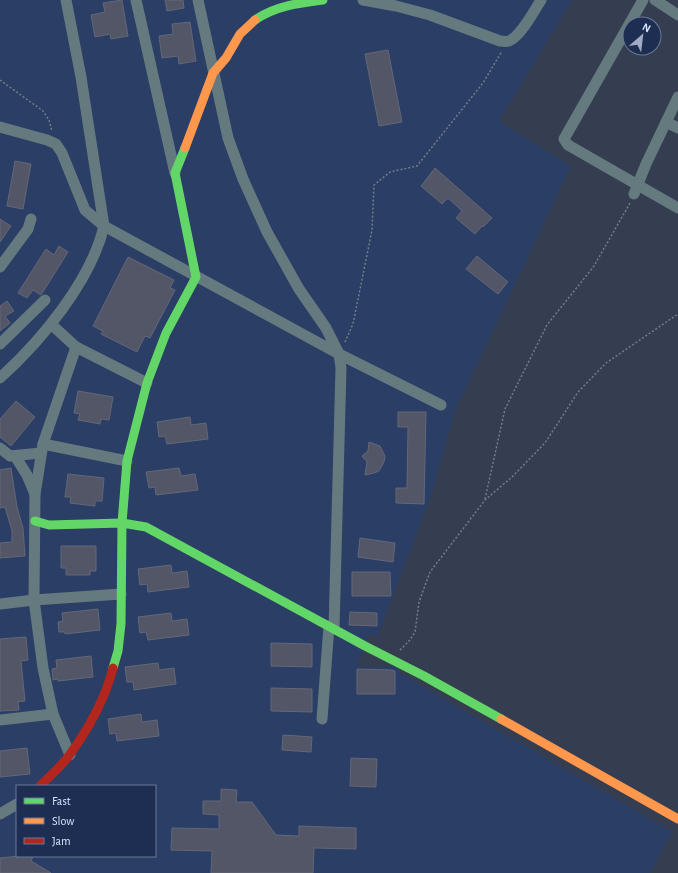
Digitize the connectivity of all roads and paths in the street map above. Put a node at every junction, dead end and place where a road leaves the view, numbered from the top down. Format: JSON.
{"nodes":[{"id":1,"x":66,"y":0,"type":"edge"},
{"id":2,"x":136,"y":0,"type":"edge"},
{"id":3,"x":198,"y":0,"type":"edge"},
{"id":4,"x":323,"y":0,"type":"edge"},
{"id":5,"x":363,"y":0,"type":"edge"},
{"id":6,"x":541,"y":0,"type":"edge"},
{"id":7,"x":643,"y":0,"type":"edge"},
{"id":8,"x":655,"y":0,"type":"edge"},
{"id":9,"x":678,"y":15,"type":"edge"},
{"id":10,"x":508,"y":41,"type":"junction"},
{"id":11,"x":213,"y":74,"type":"junction"},
{"id":12,"x":0,"y":80,"type":"edge"},
{"id":13,"x":678,"y":97,"type":"edge"},
{"id":14,"x":666,"y":122,"type":"junction"},
{"id":15,"x":0,"y":127,"type":"edge"},
{"id":16,"x":678,"y":128,"type":"edge"},
{"id":17,"x":56,"y":144,"type":"junction"},
{"id":18,"x":175,"y":173,"type":"junction"},
{"id":19,"x":636,"y":190,"type":"junction"},
{"id":20,"x":678,"y":208,"type":"edge"},
{"id":21,"x":32,"y":219,"type":"dead end"},
{"id":22,"x":104,"y":226,"type":"junction"},
{"id":23,"x":0,"y":267,"type":"edge"},
{"id":24,"x":196,"y":277,"type":"junction"},
{"id":25,"x":45,"y":300,"type":"dead end"},
{"id":26,"x":678,"y":314,"type":"edge"},
{"id":27,"x":52,"y":325,"type":"junction"},
{"id":28,"x":0,"y":344,"type":"edge"},
{"id":29,"x":76,"y":347,"type":"junction"},
{"id":30,"x":339,"y":354,"type":"junction"},
{"id":31,"x":0,"y":378,"type":"edge"},
{"id":32,"x":147,"y":382,"type":"junction"},
{"id":33,"x":441,"y":405,"type":"dead end"},
{"id":34,"x":0,"y":448,"type":"edge"},
{"id":35,"x":42,"y":448,"type":"junction"},
{"id":36,"x":8,"y":457,"type":"edge"},
{"id":37,"x":126,"y":461,"type":"junction"},
{"id":38,"x":35,"y":494,"type":"junction"},
{"id":39,"x":485,"y":500,"type":"junction"},
{"id":40,"x":35,"y":521,"type":"junction"},
{"id":41,"x":122,"y":523,"type":"junction"},
{"id":42,"x":121,"y":594,"type":"junction"},
{"id":43,"x":34,"y":600,"type":"junction"},
{"id":44,"x":0,"y":604,"type":"edge"},
{"id":45,"x":332,"y":628,"type":"junction"},
{"id":46,"x":390,"y":658,"type":"junction"},
{"id":47,"x":53,"y":714,"type":"junction"},
{"id":48,"x":322,"y":718,"type":"dead end"},
{"id":49,"x":0,"y":720,"type":"edge"},
{"id":50,"x":70,"y":755,"type":"junction"},
{"id":51,"x":41,"y":785,"type":"edge"},
{"id":52,"x":16,"y":805,"type":"edge"},
{"id":53,"x":0,"y":814,"type":"edge"},
{"id":54,"x":678,"y":818,"type":"edge"}],
"edges":[{"from":1,"to":22,"type":"street"},
{"from":2,"to":18,"type":"street"},
{"from":3,"to":11,"type":"street"},
{"from":4,"to":11,"type":"street"},
{"from":5,"to":10,"type":"street"},
{"from":6,"to":10,"type":"street"},
{"from":7,"to":19,"type":"street"},
{"from":8,"to":9,"type":"street"},
{"from":10,"to":30,"type":"path"},
{"from":11,"to":18,"type":"street"},
{"from":11,"to":30,"type":"street"},
{"from":12,"to":17,"type":"path"},
{"from":13,"to":14,"type":"street"},
{"from":14,"to":16,"type":"street"},
{"from":14,"to":19,"type":"street"},
{"from":15,"to":17,"type":"street"},
{"from":17,"to":22,"type":"street"},
{"from":18,"to":24,"type":"street"},
{"from":19,"to":20,"type":"street"},
{"from":19,"to":39,"type":"path"},
{"from":21,"to":23,"type":"street"},
{"from":22,"to":24,"type":"street"},
{"from":22,"to":27,"type":"street"},
{"from":24,"to":30,"type":"street"},
{"from":24,"to":32,"type":"street"},
{"from":25,"to":28,"type":"street"},
{"from":26,"to":39,"type":"path"},
{"from":27,"to":29,"type":"street"},
{"from":27,"to":31,"type":"street"},
{"from":29,"to":32,"type":"street"},
{"from":29,"to":35,"type":"street"},
{"from":30,"to":33,"type":"street"},
{"from":30,"to":45,"type":"street"},
{"from":32,"to":37,"type":"street"},
{"from":34,"to":36,"type":"street"},
{"from":35,"to":36,"type":"street"},
{"from":35,"to":37,"type":"street"},
{"from":35,"to":38,"type":"street"},
{"from":36,"to":38,"type":"street"},
{"from":37,"to":41,"type":"street"},
{"from":38,"to":40,"type":"street"},
{"from":39,"to":46,"type":"path"},
{"from":40,"to":41,"type":"street"},
{"from":40,"to":43,"type":"street"},
{"from":41,"to":42,"type":"street"},
{"from":41,"to":45,"type":"street"},
{"from":42,"to":43,"type":"street"},
{"from":42,"to":50,"type":"street"},
{"from":43,"to":44,"type":"street"},
{"from":43,"to":47,"type":"street"},
{"from":45,"to":46,"type":"street"},
{"from":45,"to":48,"type":"street"},
{"from":46,"to":54,"type":"street"},
{"from":47,"to":49,"type":"street"},
{"from":47,"to":50,"type":"street"},
{"from":50,"to":51,"type":"street"},
{"from":52,"to":53,"type":"street"}]}
